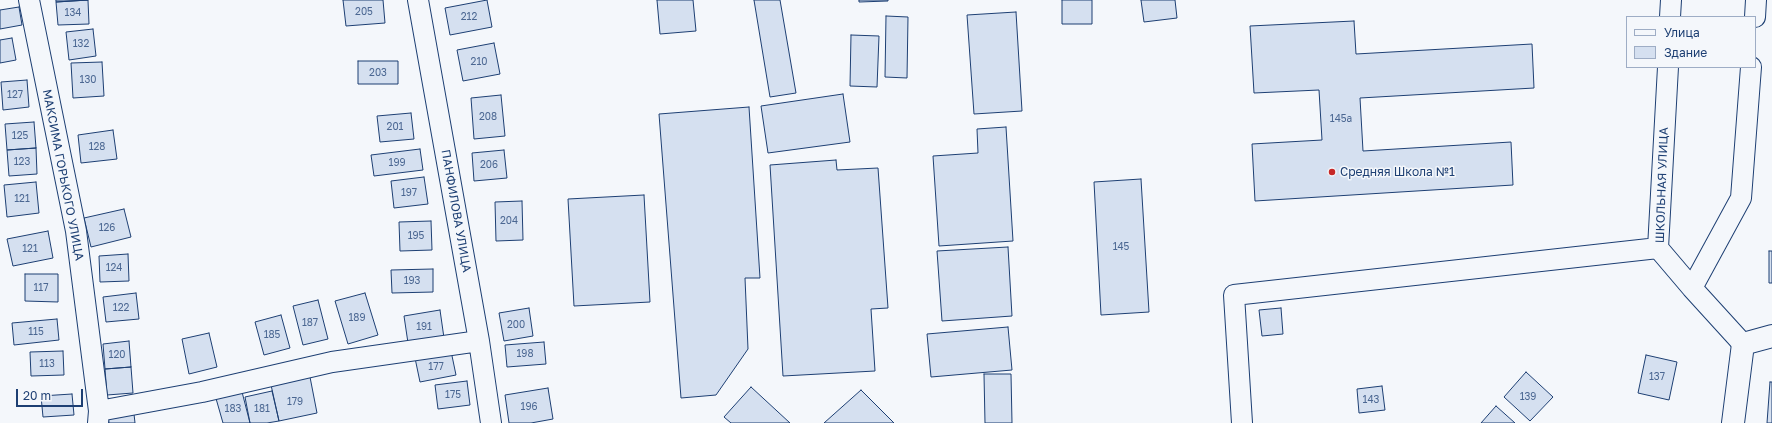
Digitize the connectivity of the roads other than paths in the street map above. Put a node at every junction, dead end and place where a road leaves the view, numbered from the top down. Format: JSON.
{"nodes":[{"id":1,"x":29,"y":0,"type":"edge"},
{"id":2,"x":418,"y":0,"type":"edge"},
{"id":3,"x":1672,"y":0,"type":"edge"},
{"id":4,"x":1756,"y":0,"type":"edge"},
{"id":5,"x":1670,"y":16,"type":"edge"},
{"id":6,"x":1755,"y":16,"type":"edge"},
{"id":7,"x":1668,"y":68,"type":"edge"},
{"id":8,"x":1751,"y":68,"type":"edge"},
{"id":9,"x":1658,"y":248,"type":"junction"},
{"id":10,"x":1692,"y":288,"type":"junction"},
{"id":11,"x":1772,"y":336,"type":"edge"},
{"id":12,"x":479,"y":340,"type":"junction"},
{"id":13,"x":1743,"y":344,"type":"junction"},
{"id":14,"x":99,"y":417,"type":"edge"},
{"id":15,"x":491,"y":423,"type":"edge"},
{"id":16,"x":1242,"y":423,"type":"edge"},
{"id":17,"x":1733,"y":423,"type":"edge"}],
"edges":[{"from":1,"to":14,"type":"street","name":"МАКСИМА ГОРЬКОГО УЛИЦА"},
{"from":2,"to":12,"type":"street","name":"ПАНФИЛОВА УЛИЦА"},
{"from":3,"to":5,"type":"street"},
{"from":4,"to":6,"type":"street"},
{"from":7,"to":9,"type":"street","name":"ШКОЛЬНАЯ УЛИЦА"},
{"from":8,"to":10,"type":"street"},
{"from":9,"to":10,"type":"street","name":"ШКОЛЬНАЯ УЛИЦА"},
{"from":9,"to":16,"type":"street"},
{"from":10,"to":13,"type":"street","name":"ШКОЛЬНАЯ УЛИЦА"},
{"from":11,"to":13,"type":"street"},
{"from":12,"to":14,"type":"street"},
{"from":12,"to":15,"type":"street","name":"ПАНФИЛОВА УЛИЦА"},
{"from":13,"to":17,"type":"street"}]}
